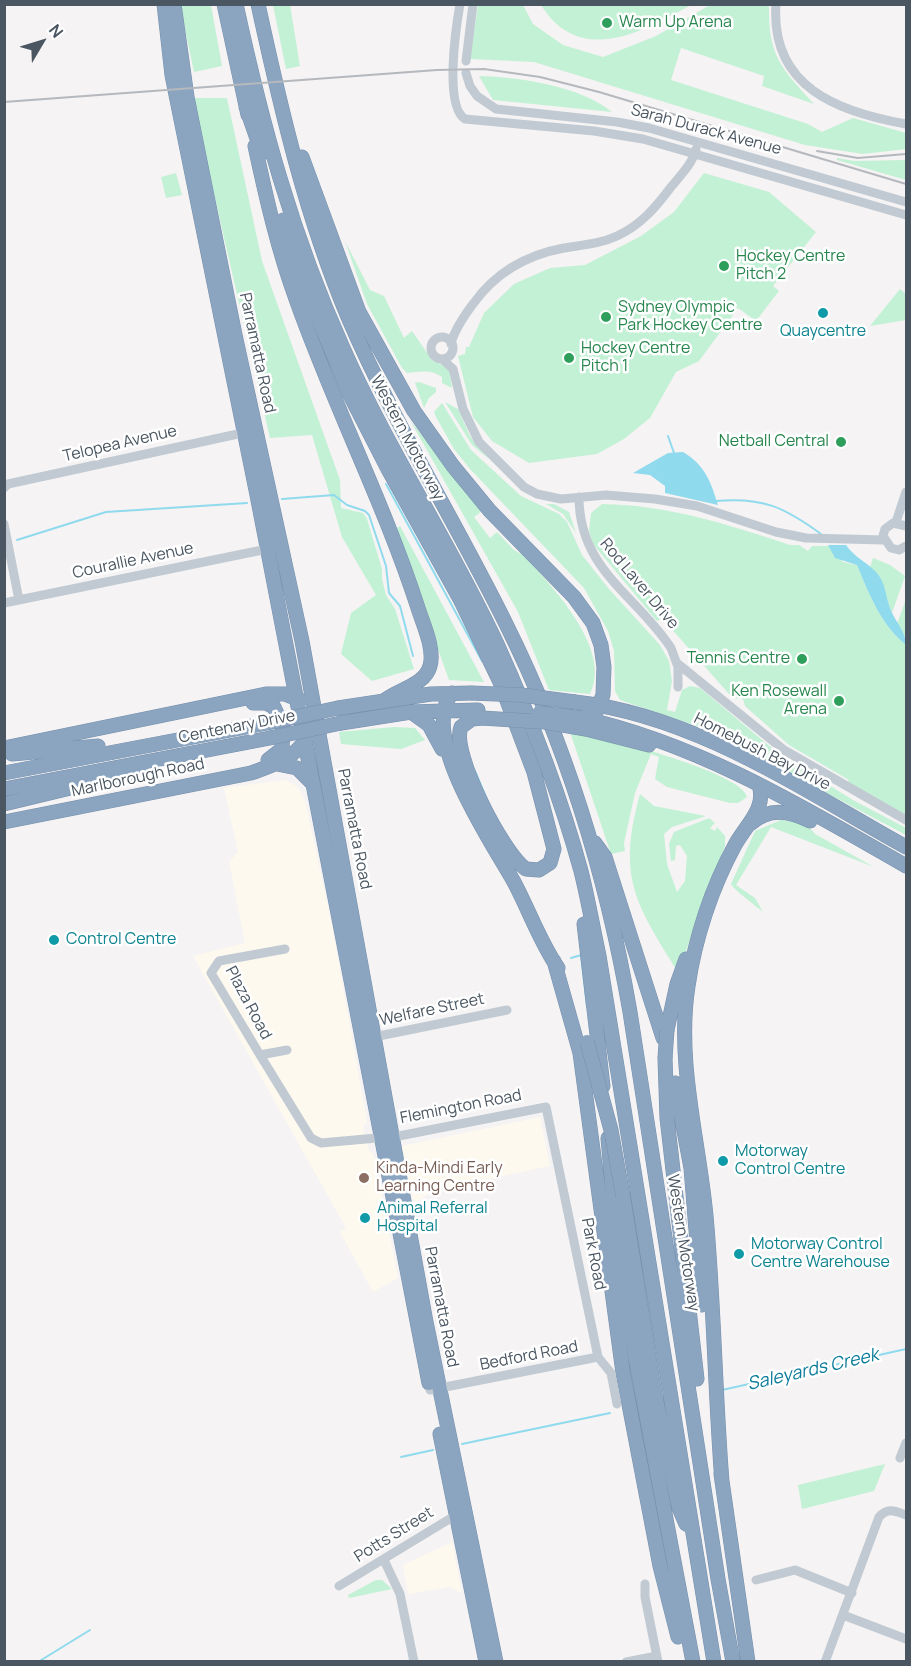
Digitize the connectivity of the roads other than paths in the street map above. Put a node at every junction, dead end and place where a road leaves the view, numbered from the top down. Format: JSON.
{"nodes":[{"id":1,"x":164,"y":4,"type":"edge"},
{"id":2,"x":174,"y":4,"type":"edge"},
{"id":3,"x":224,"y":4,"type":"edge"},
{"id":4,"x":236,"y":4,"type":"edge"},
{"id":5,"x":258,"y":4,"type":"edge"},
{"id":6,"x":776,"y":4,"type":"edge"},
{"id":7,"x":460,"y":5,"type":"edge"},
{"id":8,"x":472,"y":6,"type":"edge"},
{"id":9,"x":466,"y":62,"type":"dead end"},
{"id":10,"x":466,"y":73,"type":"dead end"},
{"id":11,"x":246,"y":107,"type":"junction"},
{"id":12,"x":284,"y":114,"type":"junction"},
{"id":13,"x":906,"y":124,"type":"edge"},
{"id":14,"x":697,"y":141,"type":"junction"},
{"id":15,"x":696,"y":153,"type":"junction"},
{"id":16,"x":858,"y":188,"type":"junction"},
{"id":17,"x":855,"y":200,"type":"junction"},
{"id":18,"x":906,"y":202,"type":"edge"},
{"id":19,"x":906,"y":215,"type":"edge"},
{"id":20,"x":451,"y":342,"type":"junction"},
{"id":21,"x":442,"y":359,"type":"junction"},
{"id":22,"x":457,"y":391,"type":"junction"},
{"id":23,"x":250,"y":431,"type":"junction"},
{"id":24,"x":4,"y":488,"type":"edge"},
{"id":25,"x":579,"y":497,"type":"junction"},
{"id":26,"x":906,"y":498,"type":"edge"},
{"id":27,"x":896,"y":522,"type":"junction"},
{"id":28,"x":4,"y":524,"type":"edge"},
{"id":29,"x":906,"y":526,"type":"edge"},
{"id":30,"x":884,"y":540,"type":"junction"},
{"id":31,"x":283,"y":546,"type":"junction"},
{"id":32,"x":906,"y":546,"type":"edge"},
{"id":33,"x":267,"y":548,"type":"junction"},
{"id":34,"x":895,"y":550,"type":"junction"},
{"id":35,"x":906,"y":554,"type":"edge"},
{"id":36,"x":19,"y":600,"type":"junction"},
{"id":37,"x":4,"y":603,"type":"edge"},
{"id":38,"x":677,"y":663,"type":"junction"},
{"id":39,"x":291,"y":679,"type":"junction"},
{"id":40,"x":678,"y":687,"type":"dead end"},
{"id":41,"x":452,"y":693,"type":"junction"},
{"id":42,"x":266,"y":694,"type":"junction"},
{"id":43,"x":295,"y":697,"type":"junction"},
{"id":44,"x":385,"y":700,"type":"junction"},
{"id":45,"x":209,"y":705,"type":"junction"},
{"id":46,"x":599,"y":706,"type":"junction"},
{"id":47,"x":443,"y":710,"type":"junction"},
{"id":48,"x":411,"y":712,"type":"junction"},
{"id":49,"x":316,"y":714,"type":"junction"},
{"id":50,"x":480,"y":714,"type":"junction"},
{"id":51,"x":584,"y":724,"type":"junction"},
{"id":52,"x":303,"y":744,"type":"junction"},
{"id":53,"x":133,"y":748,"type":"junction"},
{"id":54,"x":4,"y":750,"type":"edge"},
{"id":55,"x":205,"y":750,"type":"junction"},
{"id":56,"x":277,"y":764,"type":"junction"},
{"id":57,"x":766,"y":770,"type":"junction"},
{"id":58,"x":4,"y":773,"type":"edge"},
{"id":59,"x":233,"y":775,"type":"junction"},
{"id":60,"x":312,"y":783,"type":"junction"},
{"id":61,"x":759,"y":784,"type":"junction"},
{"id":62,"x":4,"y":789,"type":"edge"},
{"id":63,"x":4,"y":804,"type":"edge"},
{"id":64,"x":474,"y":812,"type":"junction"},
{"id":65,"x":906,"y":820,"type":"edge"},
{"id":66,"x":4,"y":822,"type":"edge"},
{"id":67,"x":747,"y":827,"type":"junction"},
{"id":68,"x":587,"y":832,"type":"junction"},
{"id":69,"x":906,"y":847,"type":"edge"},
{"id":70,"x":906,"y":866,"type":"edge"},
{"id":71,"x":582,"y":873,"type":"junction"},
{"id":72,"x":285,"y":949,"type":"dead end"},
{"id":73,"x":554,"y":961,"type":"junction"},
{"id":74,"x":683,"y":986,"type":"junction"},
{"id":75,"x":507,"y":1010,"type":"dead end"},
{"id":76,"x":665,"y":1034,"type":"junction"},
{"id":77,"x":369,"y":1038,"type":"junction"},
{"id":78,"x":287,"y":1050,"type":"dead end"},
{"id":79,"x":260,"y":1056,"type":"junction"},
{"id":80,"x":675,"y":1083,"type":"dead end"},
{"id":81,"x":546,"y":1107,"type":"joint"},
{"id":82,"x":387,"y":1136,"type":"junction"},
{"id":83,"x":598,"y":1357,"type":"junction"},
{"id":84,"x":703,"y":1385,"type":"junction"},
{"id":85,"x":435,"y":1389,"type":"junction"},
{"id":86,"x":649,"y":1396,"type":"junction"},
{"id":87,"x":623,"y":1402,"type":"junction"},
{"id":88,"x":704,"y":1402,"type":"junction"},
{"id":89,"x":652,"y":1414,"type":"junction"},
{"id":90,"x":906,"y":1443,"type":"edge"},
{"id":91,"x":900,"y":1458,"type":"dead end"},
{"id":92,"x":461,"y":1512,"type":"junction"},
{"id":93,"x":906,"y":1515,"type":"edge"},
{"id":94,"x":694,"y":1542,"type":"junction"},
{"id":95,"x":384,"y":1560,"type":"junction"},
{"id":96,"x":756,"y":1580,"type":"dead end"},
{"id":97,"x":645,"y":1584,"type":"dead end"},
{"id":98,"x":339,"y":1586,"type":"dead end"},
{"id":99,"x":852,"y":1593,"type":"junction"},
{"id":100,"x":843,"y":1614,"type":"junction"},
{"id":101,"x":906,"y":1639,"type":"edge"},
{"id":102,"x":658,"y":1659,"type":"edge"},
{"id":103,"x":414,"y":1662,"type":"edge"},
{"id":104,"x":486,"y":1662,"type":"edge"},
{"id":105,"x":496,"y":1662,"type":"edge"},
{"id":106,"x":626,"y":1662,"type":"edge"},
{"id":107,"x":685,"y":1662,"type":"edge"},
{"id":108,"x":693,"y":1662,"type":"edge"},
{"id":109,"x":714,"y":1662,"type":"edge"},
{"id":110,"x":733,"y":1662,"type":"edge"},
{"id":111,"x":748,"y":1662,"type":"edge"},
{"id":112,"x":825,"y":1662,"type":"edge"}],
"edges":[{"from":1,"to":23,"type":"highway","name":"Parramatta Road"},
{"from":2,"to":23,"type":"highway","name":"Parramatta Road"},
{"from":3,"to":11,"type":"highway"},
{"from":4,"to":71,"type":"highway","name":"Western Motorway"},
{"from":5,"to":12,"type":"highway","name":"Western Motorway"},
{"from":6,"to":13,"type":"street"},
{"from":7,"to":8,"type":"street"},
{"from":7,"to":15,"type":"street","name":"Sarah Durack Avenue"},
{"from":8,"to":9,"type":"street"},
{"from":10,"to":14,"type":"street","name":"Sarah Durack Avenue"},
{"from":11,"to":44,"type":"highway"},
{"from":11,"to":50,"type":"highway"},
{"from":12,"to":46,"type":"highway"},
{"from":12,"to":68,"type":"highway","name":"Western Motorway"},
{"from":14,"to":15,"type":"street"},
{"from":14,"to":16,"type":"street","name":"Sarah Durack Avenue"},
{"from":15,"to":17,"type":"street","name":"Sarah Durack Avenue"},
{"from":15,"to":20,"type":"street"},
{"from":16,"to":17,"type":"street"},
{"from":16,"to":18,"type":"street","name":"Sarah Durack Avenue"},
{"from":17,"to":19,"type":"street","name":"Sarah Durack Avenue"},
{"from":20,"to":21,"type":"street"},
{"from":20,"to":21,"type":"street"},
{"from":20,"to":22,"type":"street"},
{"from":21,"to":22,"type":"street"},
{"from":22,"to":25,"type":"street"},
{"from":23,"to":24,"type":"street","name":"Telopea Avenue"},
{"from":23,"to":31,"type":"highway","name":"Parramatta Road"},
{"from":23,"to":33,"type":"highway","name":"Parramatta Road"},
{"from":25,"to":30,"type":"street"},
{"from":25,"to":38,"type":"street","name":"Rod Laver Drive"},
{"from":26,"to":27,"type":"street"},
{"from":27,"to":29,"type":"street"},
{"from":27,"to":30,"type":"street"},
{"from":28,"to":36,"type":"street"},
{"from":30,"to":34,"type":"street"},
{"from":31,"to":33,"type":"street","name":"Courallie Avenue"},
{"from":31,"to":49,"type":"highway","name":"Parramatta Road"},
{"from":32,"to":34,"type":"street"},
{"from":33,"to":36,"type":"street","name":"Courallie Avenue"},
{"from":33,"to":39,"type":"highway","name":"Parramatta Road"},
{"from":34,"to":35,"type":"street"},
{"from":36,"to":37,"type":"street","name":"Courallie Avenue"},
{"from":38,"to":40,"type":"street"},
{"from":38,"to":65,"type":"street","name":"Rod Laver Drive"},
{"from":39,"to":42,"type":"highway"},
{"from":39,"to":43,"type":"highway","name":"Parramatta Road"},
{"from":41,"to":44,"type":"highway","name":"Centenary Drive"},
{"from":41,"to":46,"type":"highway","name":"Homebush Bay Drive","bridge":true},
{"from":41,"to":47,"type":"highway"},
{"from":42,"to":43,"type":"highway"},
{"from":42,"to":45,"type":"highway"},
{"from":43,"to":49,"type":"highway"},
{"from":43,"to":52,"type":"highway","name":"Parramatta Road"},
{"from":44,"to":53,"type":"highway","name":"Centenary Drive","bridge":true},
{"from":45,"to":54,"type":"highway"},
{"from":45,"to":59,"type":"highway"},
{"from":46,"to":51,"type":"highway"},
{"from":46,"to":57,"type":"highway","name":"Homebush Bay Drive"},
{"from":47,"to":48,"type":"highway","name":"Centenary Drive"},
{"from":47,"to":50,"type":"highway","name":"Centenary Drive"},
{"from":47,"to":64,"type":"highway"},
{"from":48,"to":55,"type":"highway","name":"Centenary Drive","bridge":true},
{"from":48,"to":64,"type":"highway"},
{"from":49,"to":52,"type":"highway","name":"Marlborough Road"},
{"from":49,"to":77,"type":"highway","name":"Parramatta Road"},
{"from":50,"to":51,"type":"highway","name":"Homebush Bay Drive","bridge":true},
{"from":51,"to":61,"type":"highway","name":"Homebush Bay Drive"},
{"from":52,"to":56,"type":"highway","name":"Marlborough Road"},
{"from":52,"to":60,"type":"highway","name":"Parramatta Road"},
{"from":53,"to":54,"type":"highway"},
{"from":53,"to":58,"type":"highway","name":"Centenary Drive"},
{"from":55,"to":62,"type":"highway","name":"Centenary Drive"},
{"from":55,"to":63,"type":"highway"},
{"from":56,"to":59,"type":"highway","name":"Marlborough Road"},
{"from":56,"to":60,"type":"highway"},
{"from":57,"to":61,"type":"highway"},
{"from":57,"to":69,"type":"highway","name":"Homebush Bay Drive"},
{"from":59,"to":66,"type":"highway","name":"Marlborough Road"},
{"from":60,"to":77,"type":"highway","name":"Parramatta Road"},
{"from":61,"to":67,"type":"highway"},
{"from":61,"to":70,"type":"highway","name":"Homebush Bay Drive"},
{"from":64,"to":73,"type":"highway"},
{"from":67,"to":70,"type":"highway"},
{"from":67,"to":74,"type":"highway"},
{"from":68,"to":76,"type":"highway","name":"Western Motorway"},
{"from":68,"to":84,"type":"highway","name":"Western Motorway"},
{"from":71,"to":86,"type":"highway","name":"Western Motorway"},
{"from":71,"to":94,"type":"highway","name":"Western Motorway"},
{"from":72,"to":79,"type":"street","name":"Plaza Road"},
{"from":73,"to":86,"type":"highway","bridge":true},
{"from":73,"to":87,"type":"highway"},
{"from":74,"to":76,"type":"highway"},
{"from":74,"to":84,"type":"highway"},
{"from":75,"to":77,"type":"street","name":"Welfare Street"},
{"from":76,"to":84,"type":"highway","bridge":true},
{"from":77,"to":82,"type":"highway","name":"Parramatta Road"},
{"from":78,"to":79,"type":"street","name":"Plaza Road"},
{"from":79,"to":82,"type":"street","name":"Plaza Road"},
{"from":80,"to":84,"type":"highway","name":"Western Motorway"},
{"from":81,"to":82,"type":"street","name":"Flemington Road"},
{"from":81,"to":83,"type":"street","name":"Park Road"},
{"from":82,"to":85,"type":"highway","name":"Parramatta Road"},
{"from":83,"to":85,"type":"street","name":"Bedford Road"},
{"from":83,"to":87,"type":"street","name":"Park Road"},
{"from":84,"to":88,"type":"highway"},
{"from":85,"to":92,"type":"highway","name":"Parramatta Road"},
{"from":86,"to":89,"type":"highway","name":"Western Motorway"},
{"from":87,"to":107,"type":"highway"},
{"from":88,"to":110,"type":"highway"},
{"from":88,"to":111,"type":"highway"},
{"from":89,"to":94,"type":"highway"},
{"from":89,"to":108,"type":"highway","name":"Western Motorway"},
{"from":90,"to":91,"type":"street"},
{"from":92,"to":95,"type":"street","name":"Potts Street"},
{"from":92,"to":104,"type":"highway","name":"Parramatta Road"},
{"from":92,"to":105,"type":"highway","name":"Parramatta Road"},
{"from":93,"to":99,"type":"street"},
{"from":94,"to":109,"type":"highway","name":"Western Motorway"},
{"from":95,"to":98,"type":"street","name":"Potts Street"},
{"from":95,"to":103,"type":"street"},
{"from":96,"to":99,"type":"street"},
{"from":97,"to":102,"type":"street"},
{"from":99,"to":100,"type":"street"},
{"from":100,"to":101,"type":"street"},
{"from":100,"to":112,"type":"street"},
{"from":102,"to":106,"type":"street"}]}
